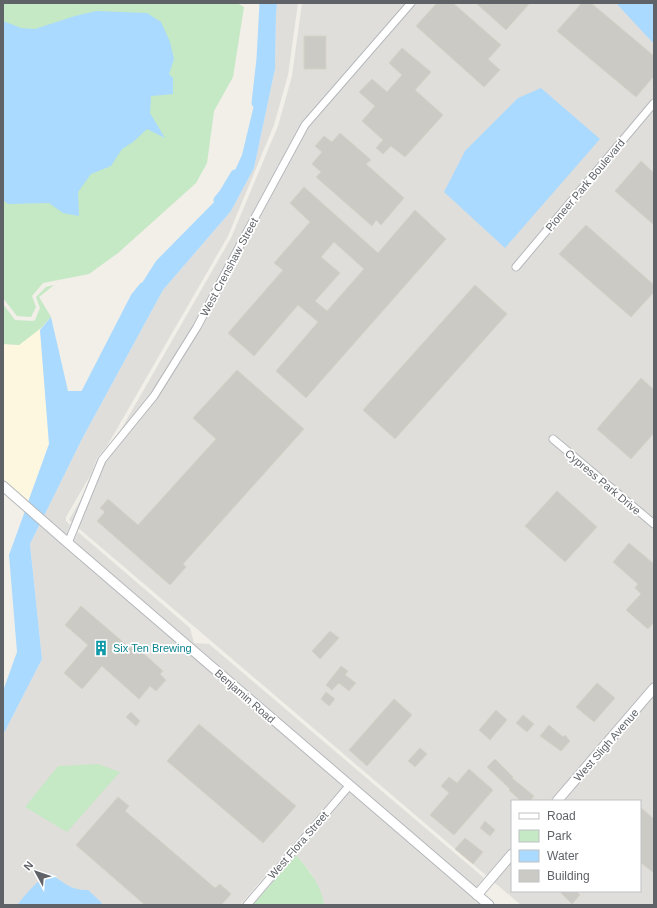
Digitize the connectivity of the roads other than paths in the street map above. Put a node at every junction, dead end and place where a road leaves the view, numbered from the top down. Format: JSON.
{"nodes":[{"id":1,"x":411,"y":3,"type":"edge"},
{"id":2,"x":654,"y":103,"type":"edge"},
{"id":3,"x":516,"y":267,"type":"dead end"},
{"id":4,"x":552,"y":439,"type":"dead end"},
{"id":5,"x":3,"y":486,"type":"edge"},
{"id":6,"x":654,"y":524,"type":"edge"},
{"id":7,"x":68,"y":543,"type":"junction"},
{"id":8,"x":654,"y":688,"type":"edge"},
{"id":9,"x":349,"y":786,"type":"junction"},
{"id":10,"x":558,"y":800,"type":"edge"},
{"id":11,"x":511,"y":855,"type":"edge"},
{"id":12,"x":477,"y":895,"type":"junction"},
{"id":13,"x":247,"y":905,"type":"edge"},
{"id":14,"x":489,"y":905,"type":"edge"}],
"edges":[{"from":1,"to":7,"type":"street","name":"West Crenshaw Street"},
{"from":2,"to":3,"type":"street","name":"Pioneer Park Boulevard"},
{"from":4,"to":6,"type":"street","name":"Cypress Park Drive"},
{"from":5,"to":7,"type":"street","name":"Benjamin Road"},
{"from":7,"to":9,"type":"street","name":"Benjamin Road"},
{"from":8,"to":10,"type":"street","name":"West Sligh Avenue"},
{"from":9,"to":12,"type":"street","name":"Benjamin Road"},
{"from":9,"to":13,"type":"street","name":"West Flora Street"},
{"from":11,"to":12,"type":"street"},
{"from":12,"to":14,"type":"street","name":"Benjamin Road"}]}
